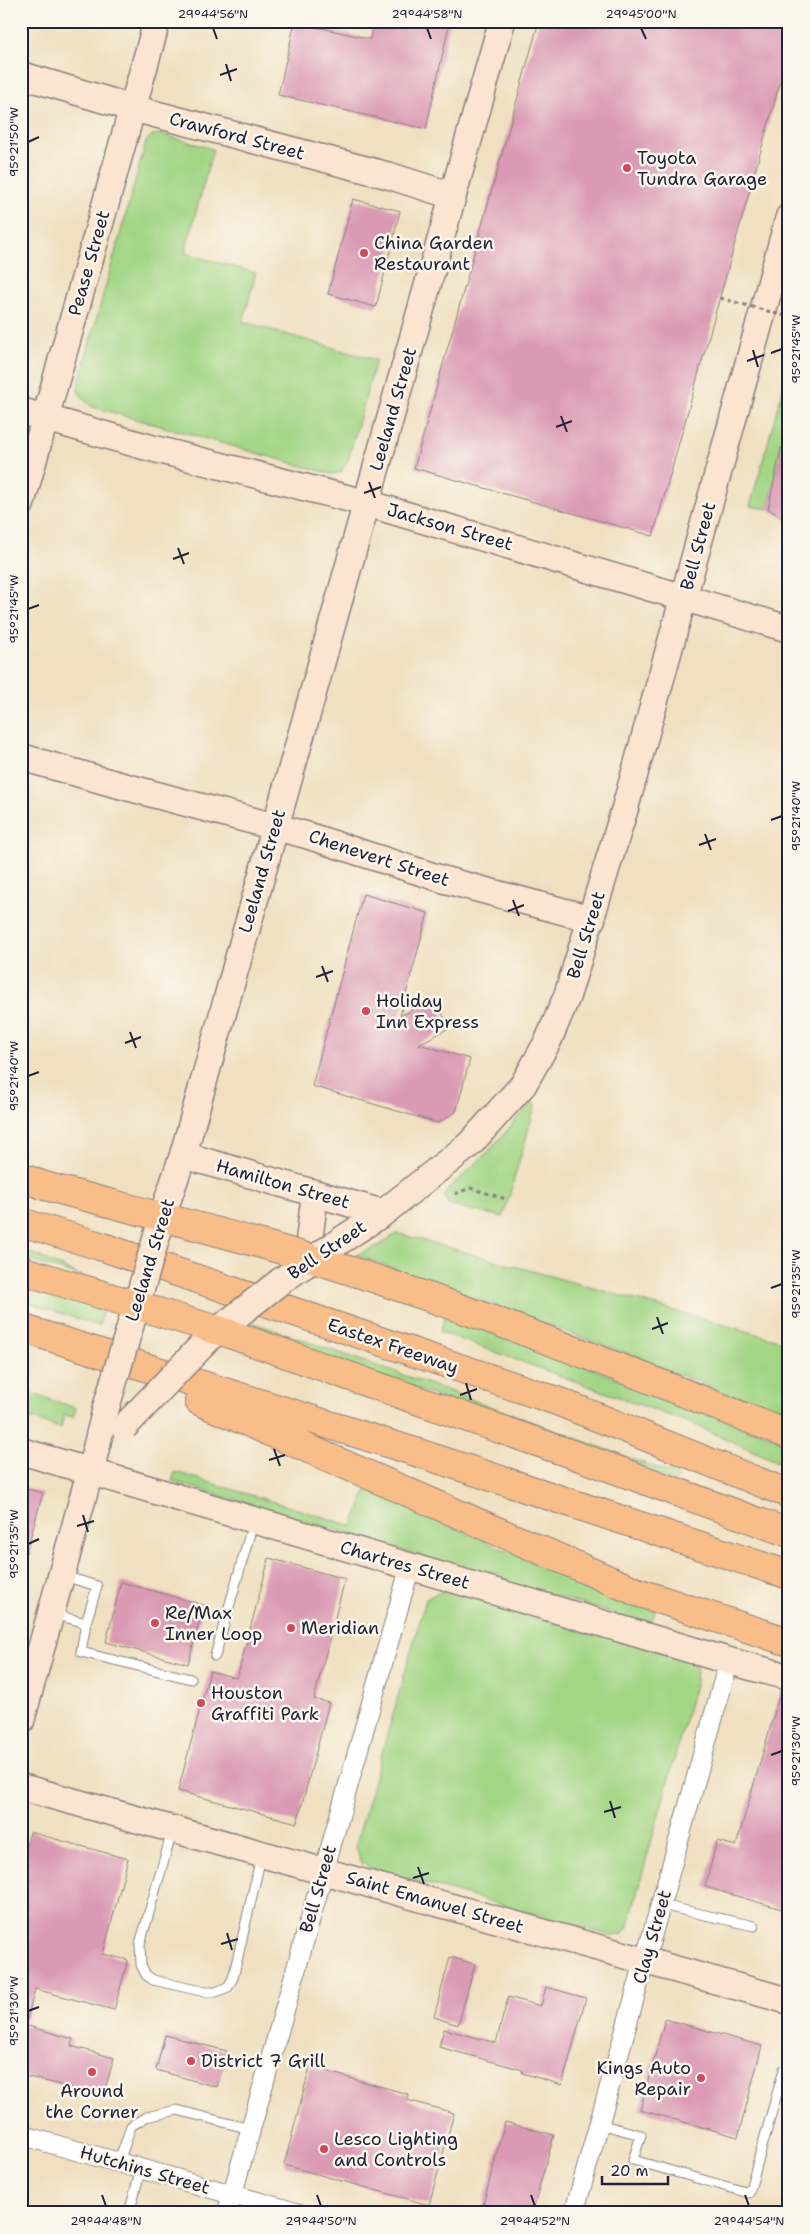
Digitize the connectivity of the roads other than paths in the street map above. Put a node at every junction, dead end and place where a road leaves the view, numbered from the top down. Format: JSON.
{"nodes":[{"id":1,"x":157,"y":21,"type":"edge"},
{"id":2,"x":502,"y":21,"type":"edge"},
{"id":3,"x":21,"y":75,"type":"edge"},
{"id":4,"x":132,"y":108,"type":"junction"},
{"id":5,"x":453,"y":196,"type":"junction"},
{"id":6,"x":789,"y":217,"type":"edge"},
{"id":7,"x":33,"y":415,"type":"edge"},
{"id":8,"x":366,"y":503,"type":"junction"},
{"id":9,"x":21,"y":504,"type":"edge"},
{"id":10,"x":684,"y":597,"type":"junction"},
{"id":11,"x":789,"y":629,"type":"edge"},
{"id":12,"x":21,"y":757,"type":"edge"},
{"id":13,"x":275,"y":826,"type":"junction"},
{"id":14,"x":592,"y":919,"type":"junction"},
{"id":15,"x":183,"y":1155,"type":"junction"},
{"id":16,"x":29,"y":1182,"type":"edge"},
{"id":17,"x":315,"y":1194,"type":"junction"},
{"id":18,"x":383,"y":1213,"type":"junction"},
{"id":19,"x":21,"y":1222,"type":"edge"},
{"id":20,"x":306,"y":1264,"type":"junction"},
{"id":21,"x":21,"y":1270,"type":"edge"},
{"id":22,"x":21,"y":1328,"type":"edge"},
{"id":23,"x":55,"y":1339,"type":"junction"},
{"id":24,"x":789,"y":1436,"type":"edge"},
{"id":25,"x":21,"y":1451,"type":"edge"},
{"id":26,"x":90,"y":1472,"type":"junction"},
{"id":27,"x":789,"y":1494,"type":"edge"},
{"id":28,"x":254,"y":1520,"type":"junction"},
{"id":29,"x":789,"y":1533,"type":"edge"},
{"id":30,"x":410,"y":1567,"type":"junction"},
{"id":31,"x":784,"y":1573,"type":"edge"},
{"id":32,"x":62,"y":1575,"type":"junction"},
{"id":33,"x":51,"y":1614,"type":"junction"},
{"id":34,"x":86,"y":1623,"type":"junction"},
{"id":35,"x":789,"y":1642,"type":"edge"},
{"id":36,"x":215,"y":1656,"type":"dead end"},
{"id":37,"x":729,"y":1661,"type":"junction"},
{"id":38,"x":789,"y":1677,"type":"edge"},
{"id":39,"x":191,"y":1679,"type":"dead end"},
{"id":40,"x":21,"y":1721,"type":"edge"},
{"id":41,"x":21,"y":1787,"type":"edge"},
{"id":42,"x":172,"y":1829,"type":"junction"},
{"id":43,"x":261,"y":1854,"type":"junction"},
{"id":44,"x":323,"y":1871,"type":"junction"},
{"id":45,"x":661,"y":1905,"type":"junction"},
{"id":46,"x":754,"y":1926,"type":"dead end"},
{"id":47,"x":646,"y":1961,"type":"junction"},
{"id":48,"x":789,"y":2001,"type":"edge"},
{"id":49,"x":789,"y":2070,"type":"edge"},
{"id":50,"x":599,"y":2124,"type":"junction"},
{"id":51,"x":250,"y":2129,"type":"junction"},
{"id":52,"x":21,"y":2135,"type":"edge"},
{"id":53,"x":119,"y":2162,"type":"junction"},
{"id":54,"x":141,"y":2169,"type":"junction"},
{"id":55,"x":232,"y":2194,"type":"junction"},
{"id":56,"x":129,"y":2213,"type":"edge"},
{"id":57,"x":227,"y":2213,"type":"edge"},
{"id":58,"x":298,"y":2213,"type":"edge"},
{"id":59,"x":574,"y":2213,"type":"edge"}],
"edges":[{"from":1,"to":4,"type":"street","name":"Pease Street"},
{"from":2,"to":5,"type":"street","name":"Leeland Street"},
{"from":3,"to":4,"type":"street","name":"Crawford Street"},
{"from":4,"to":5,"type":"street","name":"Crawford Street"},
{"from":4,"to":7,"type":"street","name":"Pease Street"},
{"from":5,"to":8,"type":"street","name":"Leeland Street"},
{"from":6,"to":10,"type":"street","name":"Bell Street"},
{"from":7,"to":8,"type":"street","name":"Jackson Street"},
{"from":7,"to":9,"type":"street","name":"Pease Street"},
{"from":8,"to":10,"type":"street","name":"Jackson Street"},
{"from":8,"to":13,"type":"street","name":"Leeland Street"},
{"from":10,"to":11,"type":"street","name":"Jackson Street"},
{"from":10,"to":14,"type":"street","name":"Bell Street"},
{"from":12,"to":13,"type":"street","name":"Chenevert Street"},
{"from":13,"to":14,"type":"street","name":"Chenevert Street"},
{"from":13,"to":15,"type":"street","name":"Leeland Street"},
{"from":14,"to":18,"type":"street","name":"Bell Street"},
{"from":15,"to":17,"type":"street","name":"Hamilton Street"},
{"from":15,"to":26,"type":"street","name":"Leeland Street","bridge":true},
{"from":16,"to":24,"type":"highway","bridge":true},
{"from":17,"to":18,"type":"street","name":"Hamilton Street"},
{"from":17,"to":20,"type":"street"},
{"from":18,"to":20,"type":"street","name":"Bell Street","bridge":true},
{"from":19,"to":27,"type":"highway","name":"Eastex Freeway"},
{"from":20,"to":26,"type":"street","name":"Bell Street","bridge":true},
{"from":21,"to":29,"type":"highway","bridge":true},
{"from":22,"to":23,"type":"highway"},
{"from":23,"to":31,"type":"highway"},
{"from":23,"to":35,"type":"highway"},
{"from":25,"to":26,"type":"street","name":"Chartres Street"},
{"from":26,"to":28,"type":"street","name":"Chartres Street"},
{"from":26,"to":32,"type":"street","name":"Leeland Street"},
{"from":28,"to":30,"type":"street","name":"Chartres Street"},
{"from":28,"to":36,"type":"lane"},
{"from":30,"to":37,"type":"street","name":"Chartres Street"},
{"from":30,"to":44,"type":"street","name":"Bell Street"},
{"from":32,"to":33,"type":"street","name":"Leeland Street"},
{"from":32,"to":34,"type":"lane"},
{"from":33,"to":34,"type":"lane"},
{"from":33,"to":40,"type":"street","name":"Leeland Street"},
{"from":34,"to":39,"type":"lane"},
{"from":37,"to":38,"type":"street","name":"Chartres Street"},
{"from":37,"to":45,"type":"street","name":"Clay Street"},
{"from":41,"to":42,"type":"street","name":"Saint Emanuel Street"},
{"from":42,"to":43,"type":"street","name":"Saint Emanuel Street"},
{"from":42,"to":43,"type":"lane"},
{"from":43,"to":44,"type":"street","name":"Saint Emanuel Street"},
{"from":44,"to":47,"type":"street","name":"Saint Emanuel Street"},
{"from":44,"to":51,"type":"street","name":"Bell Street"},
{"from":45,"to":46,"type":"lane"},
{"from":45,"to":47,"type":"street","name":"Clay Street"},
{"from":47,"to":48,"type":"street","name":"Saint Emanuel Street"},
{"from":47,"to":50,"type":"street","name":"Clay Street"},
{"from":49,"to":50,"type":"lane"},
{"from":50,"to":59,"type":"street","name":"Clay Street"},
{"from":51,"to":53,"type":"lane"},
{"from":51,"to":55,"type":"street","name":"Bell Street"},
{"from":52,"to":53,"type":"street","name":"Hutchins Street"},
{"from":53,"to":54,"type":"street","name":"Hutchins Street"},
{"from":54,"to":55,"type":"street","name":"Hutchins Street"},
{"from":54,"to":56,"type":"lane"},
{"from":55,"to":57,"type":"street","name":"Bell Street"},
{"from":55,"to":58,"type":"street","name":"Hutchins Street"}]}
